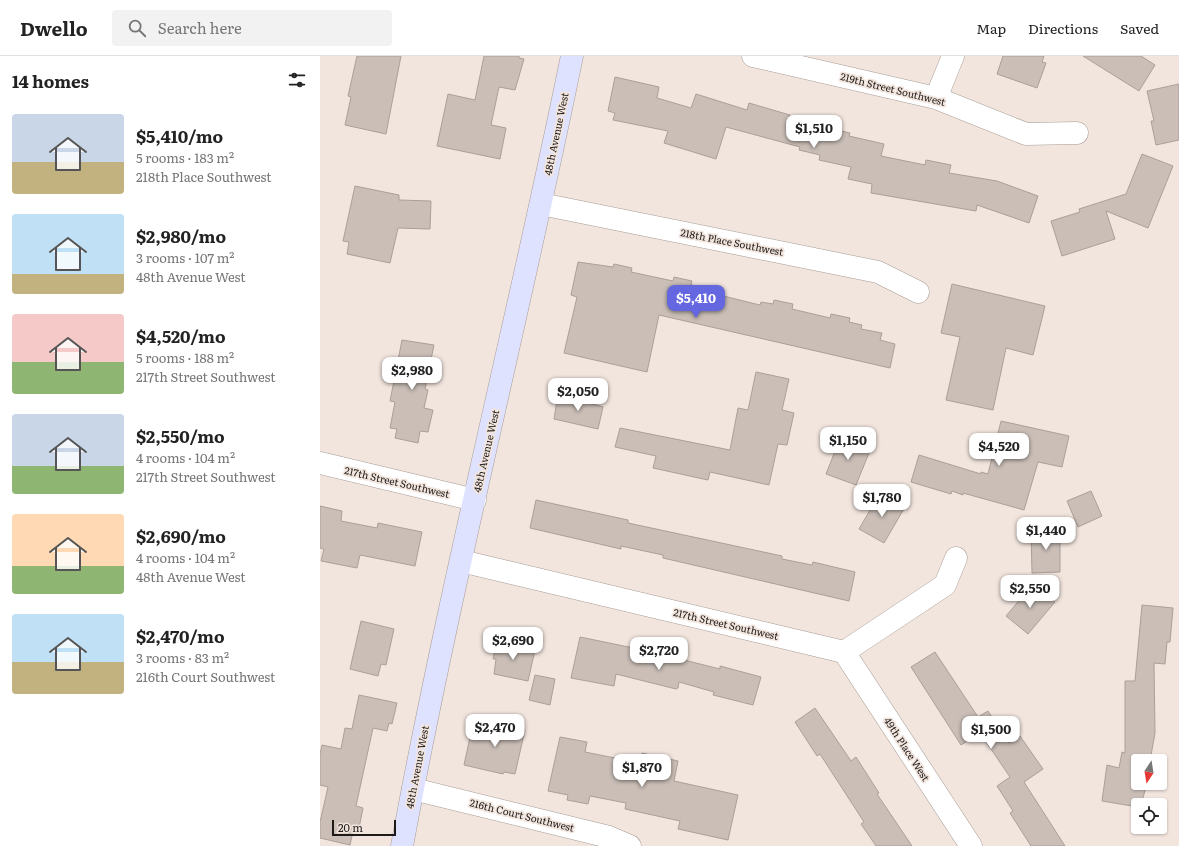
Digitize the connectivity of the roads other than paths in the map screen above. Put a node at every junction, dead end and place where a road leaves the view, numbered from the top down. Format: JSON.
{"nodes":[{"id":1,"x":572,"y":56,"type":"edge"},
{"id":2,"x":753,"y":56,"type":"edge"},
{"id":3,"x":953,"y":56,"type":"edge"},
{"id":4,"x":936,"y":98,"type":"junction"},
{"id":5,"x":1077,"y":133,"type":"dead end"},
{"id":6,"x":541,"y":204,"type":"junction"},
{"id":7,"x":918,"y":292,"type":"dead end"},
{"id":8,"x":320,"y":464,"type":"edge"},
{"id":9,"x":475,"y":500,"type":"junction"},
{"id":10,"x":956,"y":558,"type":"dead end"},
{"id":11,"x":461,"y":560,"type":"junction"},
{"id":12,"x":844,"y":652,"type":"junction"},
{"id":13,"x":413,"y":789,"type":"junction"},
{"id":14,"x":402,"y":846,"type":"edge"},
{"id":15,"x":630,"y":846,"type":"edge"},
{"id":16,"x":971,"y":846,"type":"edge"}],
"edges":[{"from":1,"to":6,"type":"main road","name":"48th Avenue West"},
{"from":2,"to":4,"type":"street","name":"219th Street Southwest"},
{"from":3,"to":4,"type":"street"},
{"from":4,"to":5,"type":"street","name":"219th Street Southwest"},
{"from":6,"to":7,"type":"street","name":"218th Place Southwest"},
{"from":6,"to":9,"type":"main road","name":"48th Avenue West"},
{"from":8,"to":9,"type":"street","name":"217th Street Southwest"},
{"from":9,"to":11,"type":"main road","name":"48th Avenue West"},
{"from":10,"to":12,"type":"street"},
{"from":11,"to":12,"type":"street","name":"217th Street Southwest"},
{"from":11,"to":13,"type":"main road","name":"48th Avenue West"},
{"from":12,"to":16,"type":"street","name":"49th Place West"},
{"from":13,"to":14,"type":"main road","name":"48th Avenue West"},
{"from":13,"to":15,"type":"street","name":"216th Court Southwest"}]}
